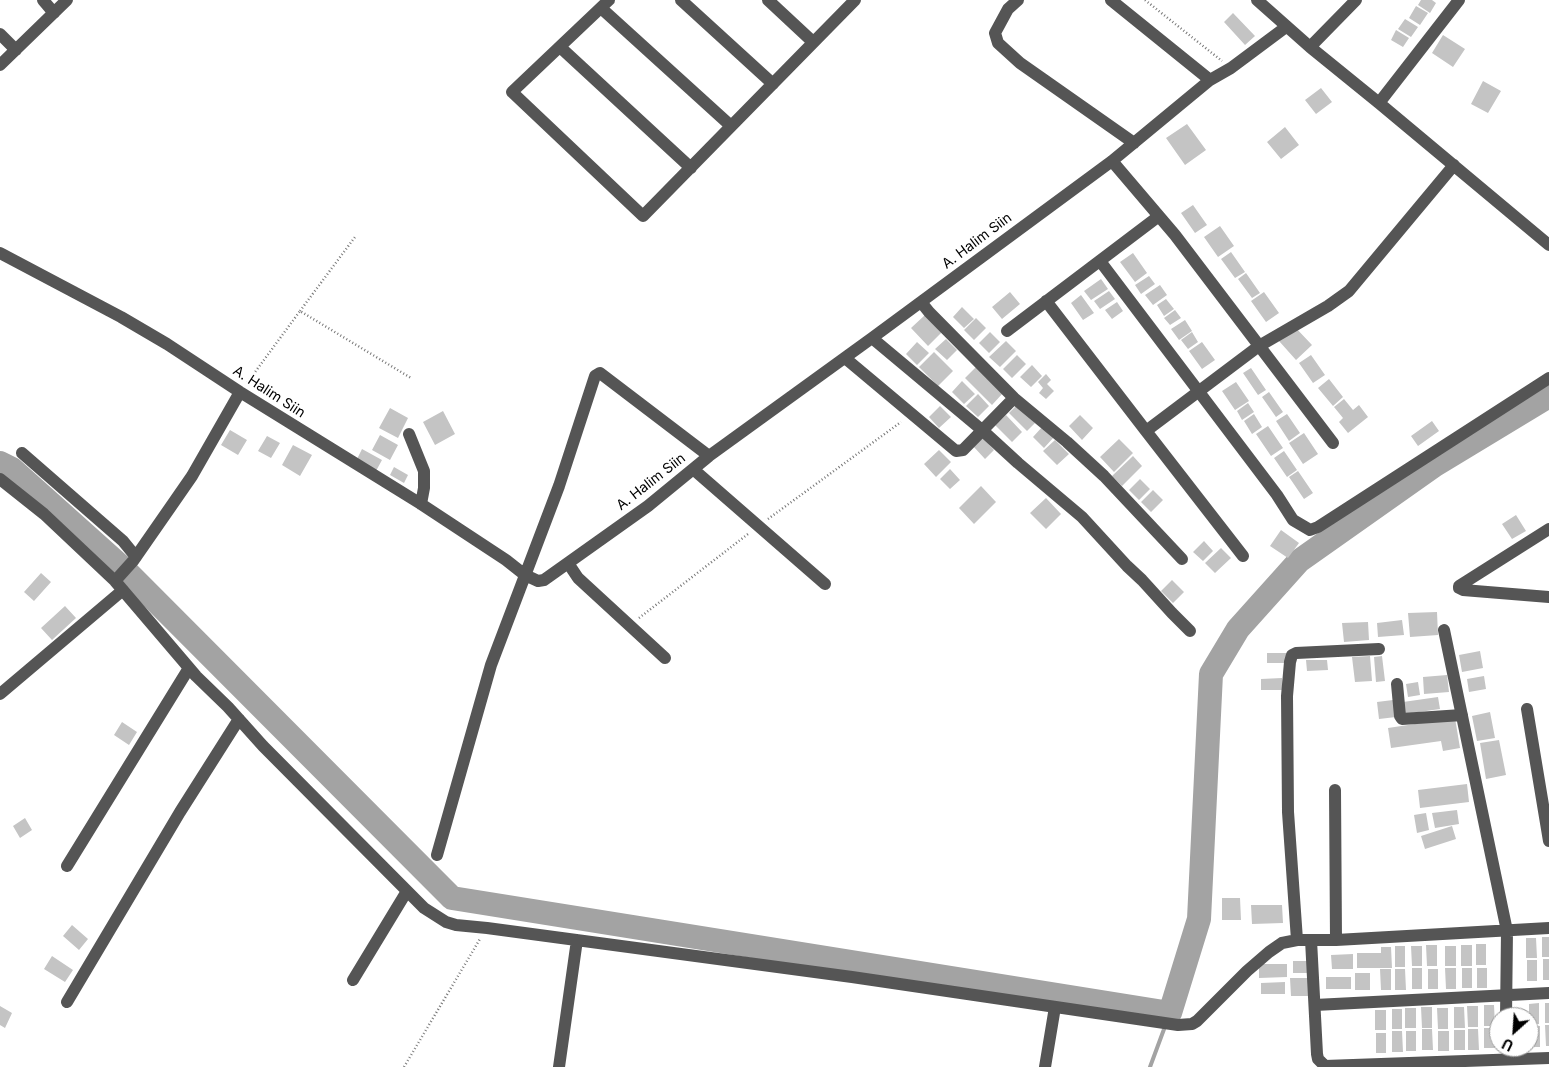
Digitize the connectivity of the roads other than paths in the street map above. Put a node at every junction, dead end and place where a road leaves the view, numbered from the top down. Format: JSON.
{"nodes":[{"id":1,"x":43,"y":0,"type":"edge"},
{"id":2,"x":67,"y":0,"type":"edge"},
{"id":3,"x":681,"y":0,"type":"edge"},
{"id":4,"x":768,"y":0,"type":"edge"},
{"id":5,"x":855,"y":0,"type":"edge"},
{"id":6,"x":1018,"y":0,"type":"edge"},
{"id":7,"x":1111,"y":0,"type":"edge"},
{"id":8,"x":1356,"y":0,"type":"edge"},
{"id":9,"x":1459,"y":0,"type":"edge"},
{"id":10,"x":1263,"y":2,"type":"edge"},
{"id":11,"x":605,"y":4,"type":"edge"},
{"id":12,"x":54,"y":13,"type":"junction"},
{"id":13,"x":1286,"y":26,"type":"junction"},
{"id":14,"x":0,"y":34,"type":"edge"},
{"id":15,"x":814,"y":42,"type":"junction"},
{"id":16,"x":13,"y":47,"type":"junction"},
{"id":17,"x":560,"y":47,"type":"junction"},
{"id":18,"x":1310,"y":47,"type":"junction"},
{"id":19,"x":0,"y":65,"type":"edge"},
{"id":20,"x":1210,"y":80,"type":"junction"},
{"id":21,"x":773,"y":84,"type":"junction"},
{"id":22,"x":1379,"y":103,"type":"junction"},
{"id":23,"x":731,"y":126,"type":"junction"},
{"id":24,"x":1134,"y":143,"type":"junction"},
{"id":25,"x":1112,"y":161,"type":"junction"},
{"id":26,"x":1454,"y":165,"type":"junction"},
{"id":27,"x":690,"y":168,"type":"junction"},
{"id":28,"x":1159,"y":216,"type":"junction"},
{"id":29,"x":1549,"y":245,"type":"edge"},
{"id":30,"x":0,"y":254,"type":"edge"},
{"id":31,"x":1100,"y":261,"type":"junction"},
{"id":32,"x":1046,"y":301,"type":"junction"},
{"id":33,"x":921,"y":302,"type":"junction"},
{"id":34,"x":1007,"y":331,"type":"dead end"},
{"id":35,"x":872,"y":338,"type":"junction"},
{"id":36,"x":1259,"y":346,"type":"junction"},
{"id":37,"x":845,"y":358,"type":"junction"},
{"id":38,"x":1549,"y":378,"type":"edge"},
{"id":39,"x":1198,"y":391,"type":"junction"},
{"id":40,"x":240,"y":392,"type":"junction"},
{"id":41,"x":1014,"y":398,"type":"junction"},
{"id":42,"x":982,"y":430,"type":"junction"},
{"id":43,"x":1146,"y":431,"type":"junction"},
{"id":44,"x":409,"y":434,"type":"dead end"},
{"id":45,"x":1334,"y":443,"type":"dead end"},
{"id":46,"x":22,"y":453,"type":"dead end"},
{"id":47,"x":709,"y":456,"type":"junction"},
{"id":48,"x":693,"y":469,"type":"junction"},
{"id":49,"x":0,"y":479,"type":"edge"},
{"id":50,"x":421,"y":504,"type":"junction"},
{"id":51,"x":1548,"y":531,"type":"edge"},
{"id":52,"x":1243,"y":556,"type":"dead end"},
{"id":53,"x":134,"y":559,"type":"junction"},
{"id":54,"x":1182,"y":559,"type":"dead end"},
{"id":55,"x":573,"y":570,"type":"junction"},
{"id":56,"x":525,"y":575,"type":"junction"},
{"id":57,"x":119,"y":581,"type":"junction"},
{"id":58,"x":825,"y":584,"type":"dead end"},
{"id":59,"x":1549,"y":597,"type":"edge"},
{"id":60,"x":1444,"y":630,"type":"dead end"},
{"id":61,"x":1190,"y":631,"type":"dead end"},
{"id":62,"x":1379,"y":649,"type":"dead end"},
{"id":63,"x":665,"y":658,"type":"dead end"},
{"id":64,"x":189,"y":668,"type":"junction"},
{"id":65,"x":1397,"y":684,"type":"dead end"},
{"id":66,"x":0,"y":694,"type":"edge"},
{"id":67,"x":1527,"y":709,"type":"dead end"},
{"id":68,"x":1462,"y":715,"type":"junction"},
{"id":69,"x":238,"y":719,"type":"junction"},
{"id":70,"x":1335,"y":790,"type":"dead end"},
{"id":71,"x":1549,"y":841,"type":"edge"},
{"id":72,"x":437,"y":855,"type":"dead end"},
{"id":73,"x":67,"y":866,"type":"dead end"},
{"id":74,"x":407,"y":891,"type":"junction"},
{"id":75,"x":1549,"y":928,"type":"edge"},
{"id":76,"x":1507,"y":931,"type":"junction"},
{"id":77,"x":577,"y":940,"type":"junction"},
{"id":78,"x":1296,"y":940,"type":"junction"},
{"id":79,"x":1311,"y":940,"type":"junction"},
{"id":80,"x":1336,"y":940,"type":"junction"},
{"id":81,"x":354,"y":980,"type":"dead end"},
{"id":82,"x":1549,"y":993,"type":"edge"},
{"id":83,"x":1506,"y":995,"type":"junction"},
{"id":84,"x":67,"y":1002,"type":"dead end"},
{"id":85,"x":1315,"y":1005,"type":"junction"},
{"id":86,"x":1055,"y":1006,"type":"junction"},
{"id":87,"x":1506,"y":1007,"type":"edge"},
{"id":88,"x":1549,"y":1058,"type":"edge"},
{"id":89,"x":1507,"y":1064,"type":"edge"},
{"id":90,"x":559,"y":1067,"type":"edge"},
{"id":91,"x":1045,"y":1067,"type":"edge"}],
"edges":[{"from":1,"to":12,"type":"street"},
{"from":2,"to":12,"type":"street"},
{"from":3,"to":21,"type":"street"},
{"from":4,"to":15,"type":"street"},
{"from":5,"to":15,"type":"street"},
{"from":6,"to":24,"type":"street"},
{"from":7,"to":20,"type":"street"},
{"from":8,"to":18,"type":"street"},
{"from":9,"to":22,"type":"street"},
{"from":10,"to":13,"type":"street"},
{"from":11,"to":17,"type":"street"},
{"from":11,"to":23,"type":"street"},
{"from":12,"to":16,"type":"street"},
{"from":13,"to":18,"type":"street"},
{"from":13,"to":20,"type":"street","name":"A. Halim Siin"},
{"from":14,"to":16,"type":"street"},
{"from":15,"to":21,"type":"street"},
{"from":16,"to":19,"type":"street"},
{"from":17,"to":27,"type":"street"},
{"from":17,"to":27,"type":"street"},
{"from":18,"to":22,"type":"street"},
{"from":20,"to":24,"type":"street","name":"A. Halim Siin"},
{"from":21,"to":23,"type":"street"},
{"from":22,"to":26,"type":"street"},
{"from":23,"to":27,"type":"street"},
{"from":24,"to":25,"type":"street","name":"A. Halim Siin"},
{"from":25,"to":28,"type":"street"},
{"from":25,"to":33,"type":"street","name":"A. Halim Siin"},
{"from":26,"to":29,"type":"street"},
{"from":26,"to":36,"type":"street"},
{"from":28,"to":31,"type":"street"},
{"from":28,"to":36,"type":"street"},
{"from":30,"to":40,"type":"street","name":"A. Halim Siin"},
{"from":31,"to":32,"type":"street"},
{"from":31,"to":39,"type":"street"},
{"from":32,"to":34,"type":"street"},
{"from":32,"to":43,"type":"street"},
{"from":33,"to":35,"type":"street","name":"A. Halim Siin"},
{"from":33,"to":41,"type":"street"},
{"from":35,"to":37,"type":"street","name":"A. Halim Siin"},
{"from":35,"to":42,"type":"street"},
{"from":36,"to":39,"type":"street"},
{"from":36,"to":45,"type":"street"},
{"from":37,"to":42,"type":"street"},
{"from":37,"to":47,"type":"street","name":"A. Halim Siin"},
{"from":38,"to":39,"type":"street"},
{"from":39,"to":43,"type":"street"},
{"from":40,"to":50,"type":"street","name":"A. Halim Siin"},
{"from":40,"to":53,"type":"street"},
{"from":41,"to":42,"type":"street"},
{"from":41,"to":54,"type":"street"},
{"from":42,"to":61,"type":"street"},
{"from":43,"to":52,"type":"street"},
{"from":44,"to":50,"type":"street"},
{"from":46,"to":53,"type":"street"},
{"from":47,"to":48,"type":"street","name":"A. Halim Siin"},
{"from":47,"to":56,"type":"street"},
{"from":48,"to":55,"type":"street","name":"A. Halim Siin"},
{"from":48,"to":58,"type":"street"},
{"from":49,"to":57,"type":"street"},
{"from":50,"to":56,"type":"street","name":"A. Halim Siin"},
{"from":51,"to":59,"type":"street"},
{"from":53,"to":57,"type":"street"},
{"from":55,"to":56,"type":"street","name":"A. Halim Siin"},
{"from":55,"to":63,"type":"street"},
{"from":56,"to":72,"type":"street"},
{"from":57,"to":64,"type":"street"},
{"from":57,"to":66,"type":"street"},
{"from":60,"to":68,"type":"street"},
{"from":62,"to":78,"type":"street"},
{"from":64,"to":69,"type":"street"},
{"from":64,"to":73,"type":"street"},
{"from":65,"to":68,"type":"street"},
{"from":67,"to":71,"type":"street"},
{"from":68,"to":76,"type":"street"},
{"from":69,"to":74,"type":"street"},
{"from":69,"to":84,"type":"street"},
{"from":70,"to":80,"type":"street"},
{"from":74,"to":77,"type":"street"},
{"from":74,"to":81,"type":"street"},
{"from":75,"to":76,"type":"street"},
{"from":76,"to":80,"type":"street"},
{"from":76,"to":83,"type":"street"},
{"from":77,"to":86,"type":"street"},
{"from":77,"to":90,"type":"street"},
{"from":78,"to":79,"type":"street"},
{"from":78,"to":86,"type":"street"},
{"from":79,"to":80,"type":"street"},
{"from":79,"to":85,"type":"street"},
{"from":82,"to":83,"type":"street"},
{"from":83,"to":85,"type":"street"},
{"from":83,"to":87,"type":"street"},
{"from":85,"to":89,"type":"street"},
{"from":86,"to":91,"type":"street"},
{"from":88,"to":89,"type":"street"}]}
